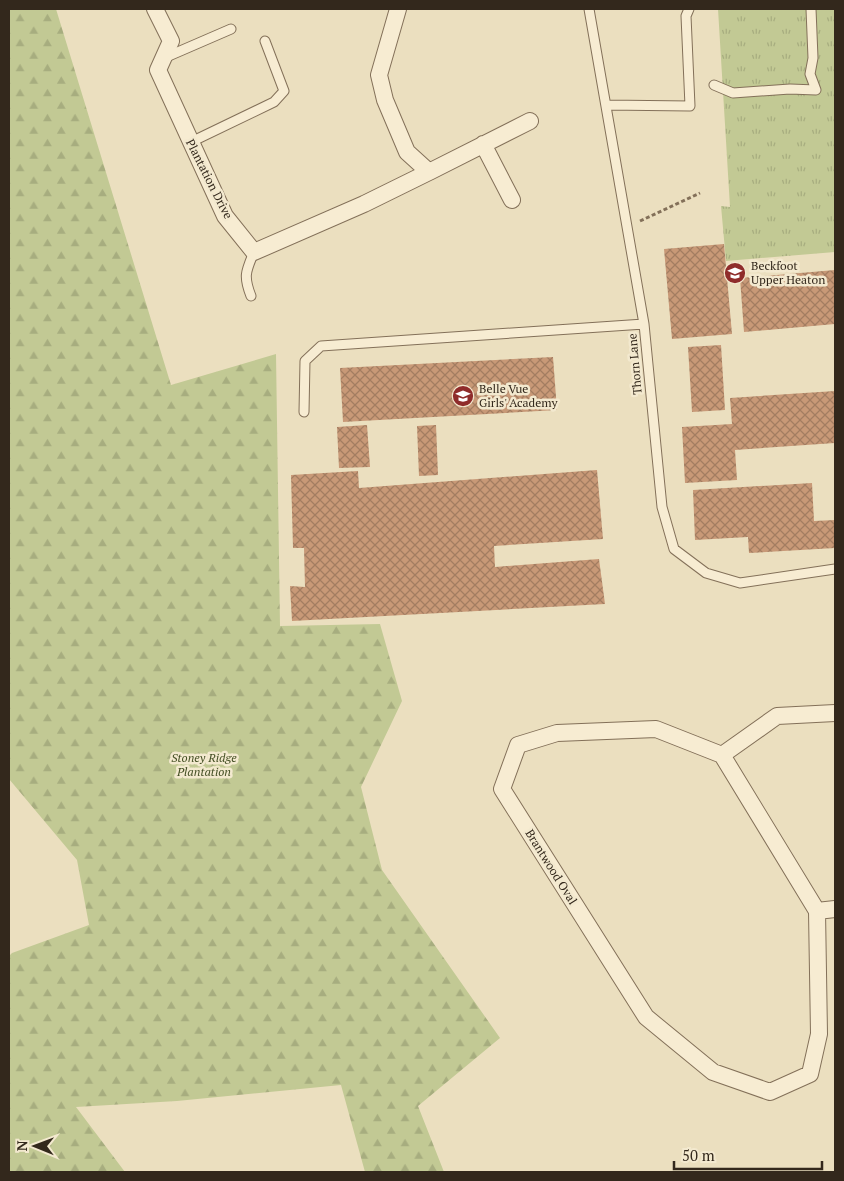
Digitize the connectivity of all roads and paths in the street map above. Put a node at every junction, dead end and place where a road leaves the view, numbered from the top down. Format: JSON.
{"nodes":[{"id":1,"x":155,"y":9,"type":"edge"},
{"id":2,"x":398,"y":9,"type":"edge"},
{"id":3,"x":589,"y":9,"type":"edge"},
{"id":4,"x":689,"y":9,"type":"edge"},
{"id":5,"x":811,"y":9,"type":"edge"},
{"id":6,"x":231,"y":29,"type":"dead end"},
{"id":7,"x":266,"y":42,"type":"dead end"},
{"id":8,"x":164,"y":58,"type":"junction"},
{"id":9,"x":714,"y":85,"type":"dead end"},
{"id":10,"x":606,"y":105,"type":"junction"},
{"id":11,"x":530,"y":121,"type":"dead end"},
{"id":12,"x":190,"y":142,"type":"junction"},
{"id":13,"x":483,"y":144,"type":"junction"},
{"id":14,"x":429,"y":172,"type":"junction"},
{"id":15,"x":700,"y":193,"type":"dead end"},
{"id":16,"x":512,"y":200,"type":"dead end"},
{"id":17,"x":627,"y":223,"type":"junction"},
{"id":18,"x":254,"y":252,"type":"junction"},
{"id":19,"x":252,"y":296,"type":"dead end"},
{"id":20,"x":644,"y":324,"type":"junction"},
{"id":21,"x":304,"y":412,"type":"dead end"},
{"id":22,"x":835,"y":569,"type":"edge"},
{"id":23,"x":835,"y":713,"type":"edge"},
{"id":24,"x":722,"y":755,"type":"junction"},
{"id":25,"x":835,"y":909,"type":"edge"},
{"id":26,"x":816,"y":911,"type":"junction"}],
"edges":[{"from":1,"to":8,"type":"street","name":"Plantation Drive"},
{"from":2,"to":14,"type":"street"},
{"from":3,"to":10,"type":"lane","name":"Thorn Lane"},
{"from":4,"to":10,"type":"lane"},
{"from":5,"to":9,"type":"lane"},
{"from":6,"to":8,"type":"lane"},
{"from":7,"to":12,"type":"lane"},
{"from":8,"to":12,"type":"street","name":"Plantation Drive"},
{"from":10,"to":17,"type":"lane","name":"Thorn Lane"},
{"from":11,"to":13,"type":"street"},
{"from":12,"to":18,"type":"street","name":"Plantation Drive"},
{"from":13,"to":14,"type":"street"},
{"from":13,"to":16,"type":"street"},
{"from":14,"to":18,"type":"street"},
{"from":15,"to":17,"type":"path"},
{"from":17,"to":20,"type":"lane","name":"Thorn Lane"},
{"from":18,"to":19,"type":"lane"},
{"from":20,"to":21,"type":"lane"},
{"from":20,"to":22,"type":"lane","name":"Thorn Lane"},
{"from":23,"to":24,"type":"street"},
{"from":24,"to":26,"type":"street","name":"Brantwood Oval"},
{"from":24,"to":26,"type":"street","name":"Brantwood Oval"},
{"from":25,"to":26,"type":"street"}]}
